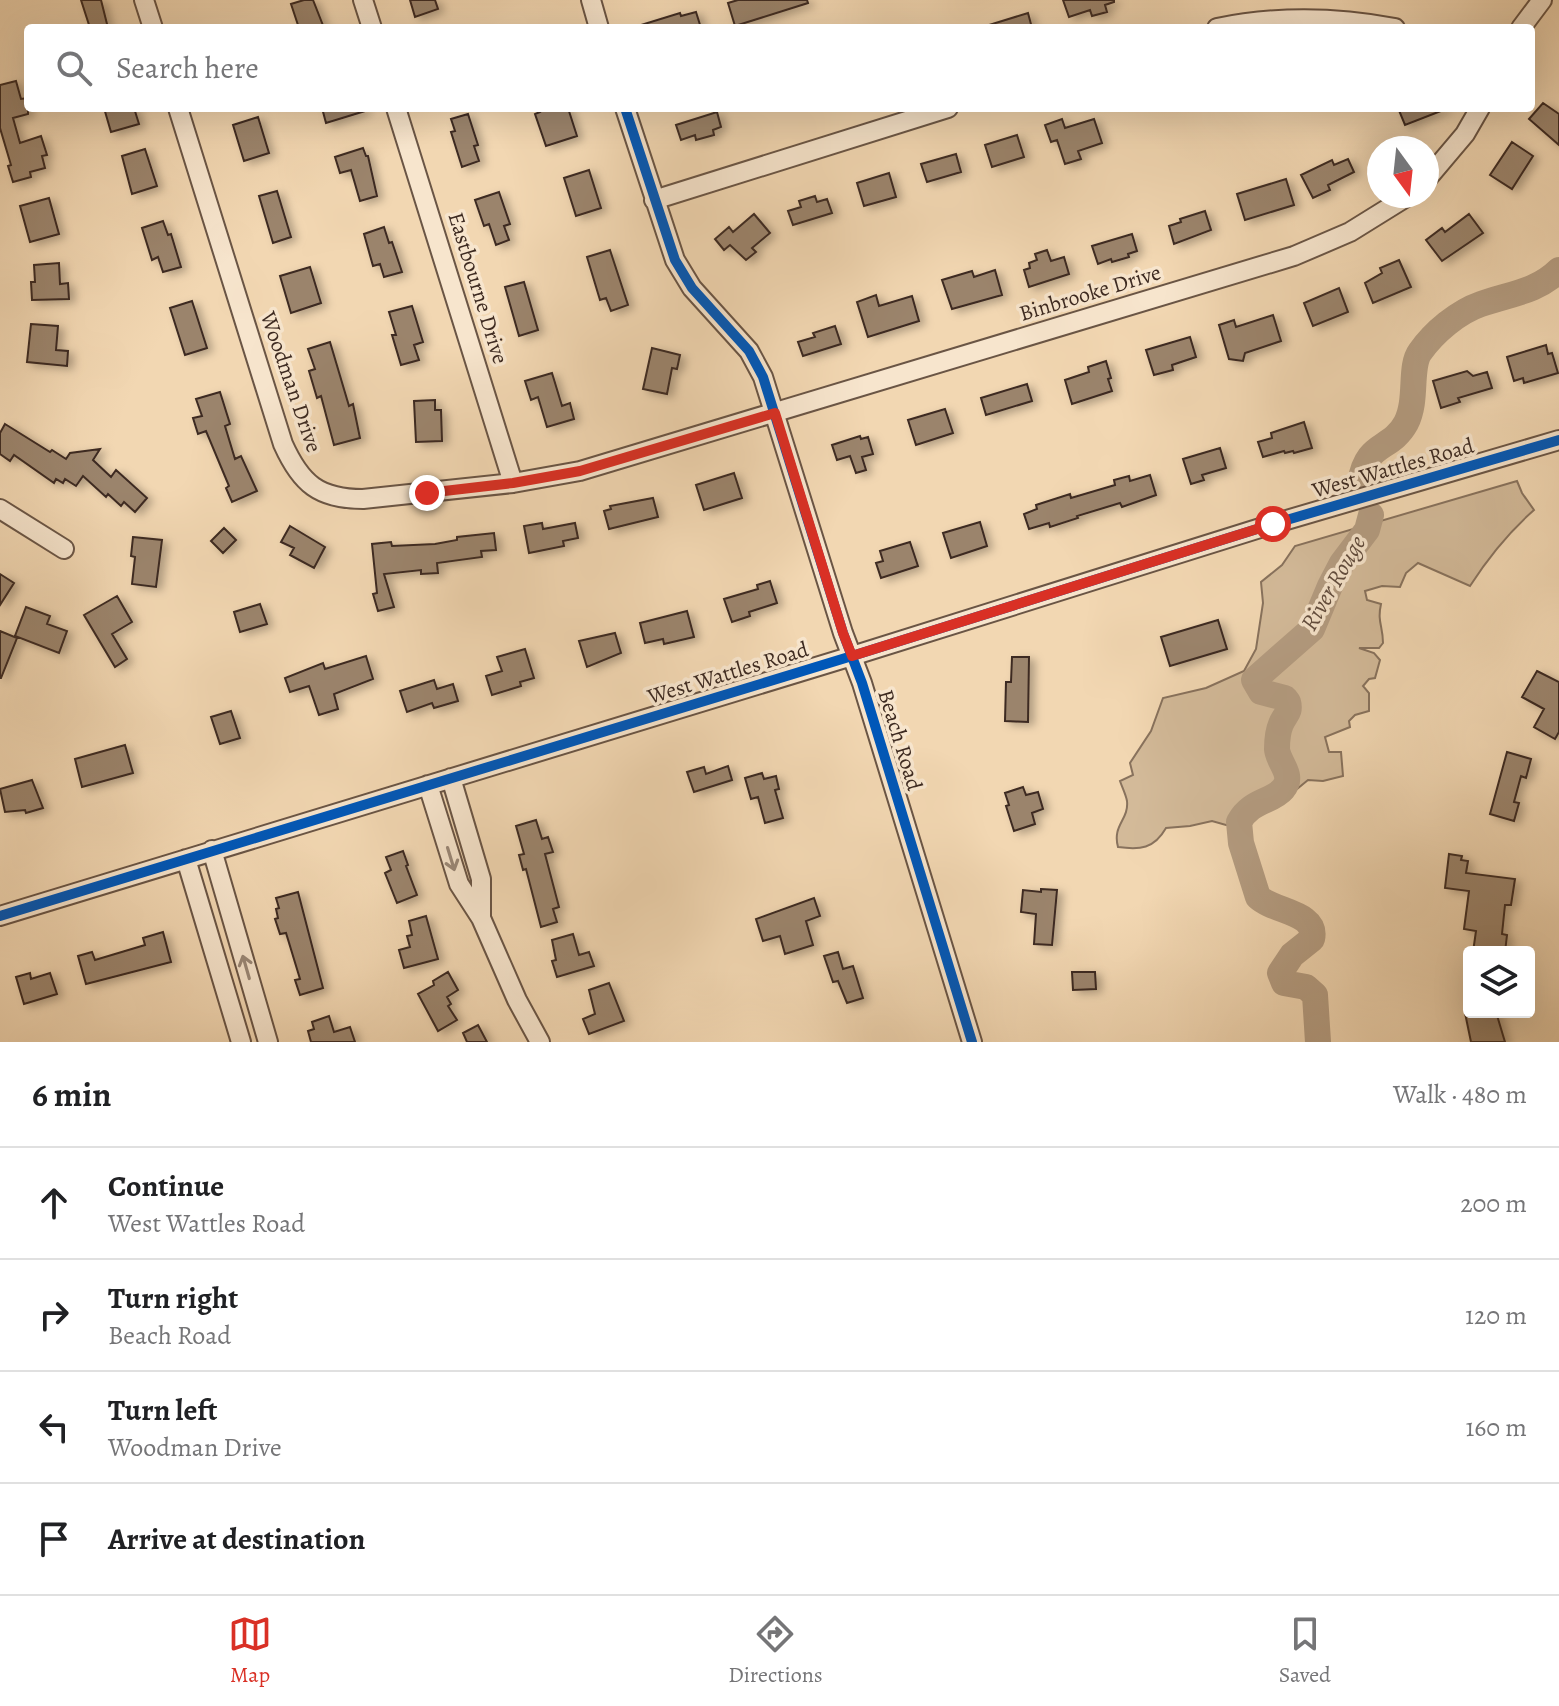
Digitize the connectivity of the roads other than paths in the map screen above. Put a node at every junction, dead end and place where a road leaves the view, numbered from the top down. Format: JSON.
{"nodes":[{"id":1,"x":144,"y":0,"type":"edge"},
{"id":2,"x":363,"y":0,"type":"edge"},
{"id":3,"x":591,"y":0,"type":"edge"},
{"id":4,"x":1542,"y":0,"type":"edge"},
{"id":5,"x":152,"y":24,"type":"edge"},
{"id":6,"x":371,"y":24,"type":"edge"},
{"id":7,"x":598,"y":24,"type":"edge"},
{"id":8,"x":1249,"y":24,"type":"edge"},
{"id":9,"x":1368,"y":24,"type":"edge"},
{"id":10,"x":1524,"y":24,"type":"edge"},
{"id":11,"x":179,"y":112,"type":"edge"},
{"id":12,"x":397,"y":112,"type":"edge"},
{"id":13,"x":626,"y":112,"type":"edge"},
{"id":14,"x":935,"y":112,"type":"edge"},
{"id":15,"x":1478,"y":112,"type":"edge"},
{"id":16,"x":1439,"y":165,"type":"edge"},
{"id":17,"x":654,"y":200,"type":"junction"},
{"id":18,"x":1389,"y":208,"type":"edge"},
{"id":19,"x":775,"y":413,"type":"junction"},
{"id":20,"x":1559,"y":440,"type":"edge"},
{"id":21,"x":513,"y":483,"type":"junction"},
{"id":22,"x":0,"y":509,"type":"edge"},
{"id":23,"x":64,"y":549,"type":"dead end"},
{"id":24,"x":852,"y":656,"type":"junction"},
{"id":25,"x":451,"y":778,"type":"junction"},
{"id":26,"x":428,"y":785,"type":"junction"},
{"id":27,"x":212,"y":850,"type":"junction"},
{"id":28,"x":186,"y":859,"type":"junction"},
{"id":29,"x":0,"y":916,"type":"edge"},
{"id":30,"x":481,"y":918,"type":"junction"},
{"id":31,"x":241,"y":1042,"type":"edge"},
{"id":32,"x":268,"y":1042,"type":"edge"},
{"id":33,"x":540,"y":1042,"type":"edge"},
{"id":34,"x":972,"y":1042,"type":"edge"}],
"edges":[{"from":1,"to":5,"type":"street"},
{"from":2,"to":6,"type":"street"},
{"from":3,"to":7,"type":"street"},
{"from":4,"to":10,"type":"street"},
{"from":8,"to":9,"type":"street"},
{"from":11,"to":21,"type":"street","name":"Woodman Drive"},
{"from":12,"to":21,"type":"street","name":"Eastbourne Drive"},
{"from":13,"to":17,"type":"street","name":"Beach Road"},
{"from":14,"to":17,"type":"street"},
{"from":15,"to":16,"type":"street"},
{"from":17,"to":19,"type":"street","name":"Beach Road"},
{"from":18,"to":19,"type":"street","name":"Binbrooke Drive"},
{"from":19,"to":21,"type":"street","name":"Woodman Drive"},
{"from":19,"to":24,"type":"street","name":"Beach Road"},
{"from":20,"to":24,"type":"street","name":"West Wattles Road"},
{"from":22,"to":23,"type":"street"},
{"from":24,"to":25,"type":"street","name":"West Wattles Road"},
{"from":24,"to":34,"type":"street","name":"Beach Road"},
{"from":25,"to":26,"type":"street","name":"West Wattles Road"},
{"from":25,"to":30,"type":"street"},
{"from":26,"to":27,"type":"street","name":"West Wattles Road"},
{"from":26,"to":30,"type":"street","one_way":true},
{"from":27,"to":28,"type":"street","name":"West Wattles Road"},
{"from":32,"to":27,"type":"street","one_way":true},
{"from":28,"to":29,"type":"street","name":"West Wattles Road"},
{"from":28,"to":31,"type":"street"},
{"from":30,"to":33,"type":"street"}]}
